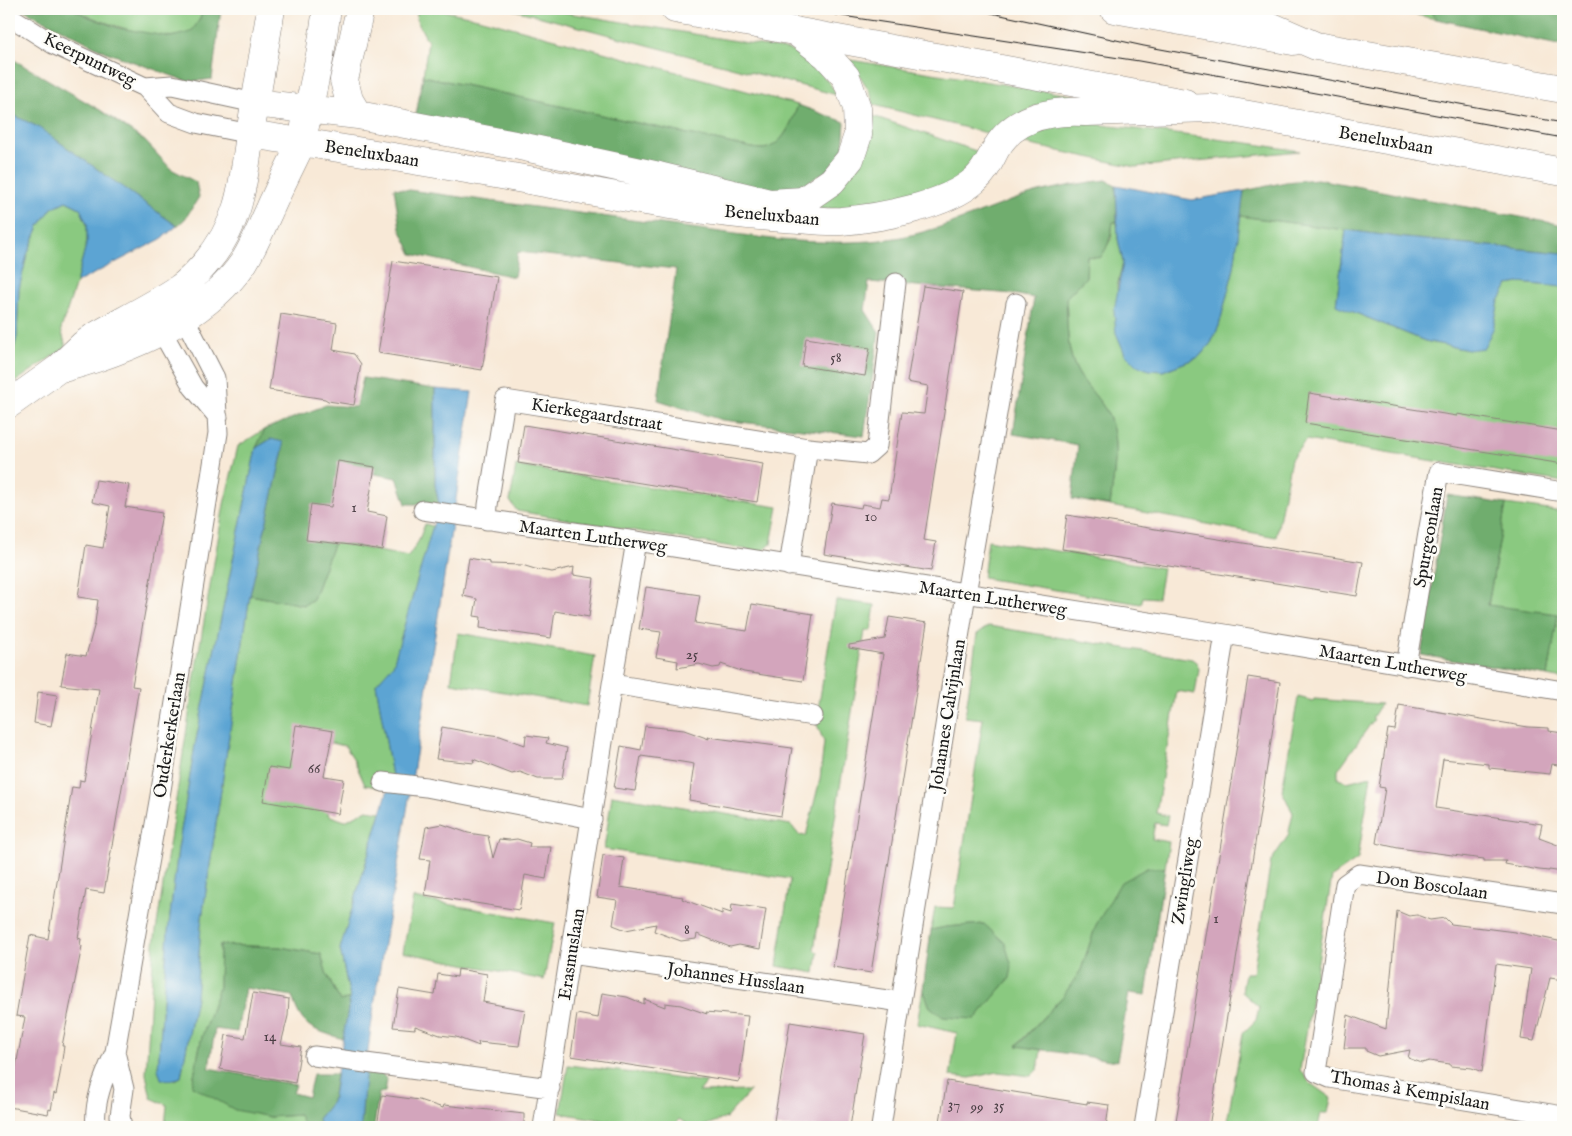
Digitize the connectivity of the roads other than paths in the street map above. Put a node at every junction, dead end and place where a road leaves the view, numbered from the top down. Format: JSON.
{"nodes":[{"id":1,"x":271,"y":9,"type":"edge"},
{"id":2,"x":328,"y":9,"type":"edge"},
{"id":3,"x":360,"y":9,"type":"edge"},
{"id":4,"x":675,"y":9,"type":"edge"},
{"id":5,"x":1114,"y":9,"type":"edge"},
{"id":6,"x":1231,"y":9,"type":"edge"},
{"id":7,"x":9,"y":16,"type":"edge"},
{"id":8,"x":795,"y":31,"type":"junction"},
{"id":9,"x":1316,"y":46,"type":"junction"},
{"id":10,"x":344,"y":80,"type":"junction"},
{"id":11,"x":145,"y":86,"type":"junction"},
{"id":12,"x":1563,"y":89,"type":"edge"},
{"id":13,"x":255,"y":103,"type":"junction"},
{"id":14,"x":309,"y":108,"type":"junction"},
{"id":15,"x":1210,"y":108,"type":"junction"},
{"id":16,"x":358,"y":115,"type":"junction"},
{"id":17,"x":250,"y":134,"type":"junction"},
{"id":18,"x":302,"y":142,"type":"junction"},
{"id":19,"x":1563,"y":172,"type":"edge"},
{"id":20,"x":896,"y":283,"type":"dead end"},
{"id":21,"x":180,"y":288,"type":"junction"},
{"id":22,"x":1016,"y":303,"type":"dead end"},
{"id":23,"x":184,"y":316,"type":"junction"},
{"id":24,"x":161,"y":330,"type":"junction"},
{"id":25,"x":58,"y":369,"type":"junction"},
{"id":26,"x":9,"y":404,"type":"edge"},
{"id":27,"x":218,"y":417,"type":"junction"},
{"id":28,"x":808,"y":448,"type":"junction"},
{"id":29,"x":1563,"y":492,"type":"edge"},
{"id":30,"x":423,"y":510,"type":"dead end"},
{"id":31,"x":487,"y":520,"type":"junction"},
{"id":32,"x":636,"y":541,"type":"junction"},
{"id":33,"x":789,"y":566,"type":"junction"},
{"id":34,"x":966,"y":594,"type":"junction"},
{"id":35,"x":1225,"y":634,"type":"junction"},
{"id":36,"x":1406,"y":666,"type":"junction"},
{"id":37,"x":612,"y":684,"type":"junction"},
{"id":38,"x":1563,"y":691,"type":"edge"},
{"id":39,"x":813,"y":716,"type":"dead end"},
{"id":40,"x":383,"y":782,"type":"dead end"},
{"id":41,"x":592,"y":819,"type":"junction"},
{"id":42,"x":1563,"y":904,"type":"edge"},
{"id":43,"x":571,"y":954,"type":"junction"},
{"id":44,"x":901,"y":1002,"type":"junction"},
{"id":45,"x":115,"y":1052,"type":"junction"},
{"id":46,"x":314,"y":1056,"type":"dead end"},
{"id":47,"x":1316,"y":1072,"type":"joint"},
{"id":48,"x":550,"y":1088,"type":"junction"},
{"id":49,"x":1563,"y":1116,"type":"edge"},
{"id":50,"x":96,"y":1127,"type":"edge"},
{"id":51,"x":122,"y":1127,"type":"edge"},
{"id":52,"x":543,"y":1127,"type":"edge"},
{"id":53,"x":881,"y":1127,"type":"edge"},
{"id":54,"x":1144,"y":1127,"type":"edge"}],
"edges":[{"from":1,"to":13,"type":"main road"},
{"from":2,"to":14,"type":"main road"},
{"from":3,"to":10,"type":"main road"},
{"from":4,"to":8,"type":"main road","name":"Beneluxbaan"},
{"from":5,"to":9,"type":"main road"},
{"from":6,"to":9,"type":"main road"},
{"from":7,"to":11,"type":"street","name":"Keerpuntweg"},
{"from":8,"to":15,"type":"main road","name":"Beneluxbaan"},
{"from":8,"to":16,"type":"main road"},
{"from":9,"to":12,"type":"main road"},
{"from":10,"to":14,"type":"main road"},
{"from":10,"to":16,"type":"main road"},
{"from":11,"to":13,"type":"street","name":"Keerpuntweg"},
{"from":11,"to":17,"type":"street","name":"Keerpuntweg"},
{"from":13,"to":14,"type":"main road"},
{"from":13,"to":17,"type":"main road"},
{"from":14,"to":16,"type":"main road"},
{"from":14,"to":18,"type":"main road"},
{"from":15,"to":18,"type":"main road","name":"Beneluxbaan"},
{"from":15,"to":19,"type":"main road","name":"Beneluxbaan"},
{"from":17,"to":18,"type":"main road","name":"Beneluxbaan"},
{"from":17,"to":21,"type":"main road"},
{"from":18,"to":23,"type":"main road"},
{"from":20,"to":28,"type":"street","name":"Kierkegaardstraat"},
{"from":21,"to":24,"type":"street"},
{"from":21,"to":25,"type":"main road"},
{"from":22,"to":34,"type":"street","name":"Johannes Calvijnlaan"},
{"from":23,"to":24,"type":"main road"},
{"from":23,"to":27,"type":"street","name":"Ouderkerkerlaan"},
{"from":24,"to":25,"type":"main road"},
{"from":24,"to":27,"type":"street"},
{"from":25,"to":26,"type":"main road"},
{"from":27,"to":45,"type":"street","name":"Ouderkerkerlaan"},
{"from":28,"to":31,"type":"street","name":"Kierkegaardstraat"},
{"from":28,"to":33,"type":"street"},
{"from":29,"to":36,"type":"street","name":"Spurgeonlaan"},
{"from":30,"to":31,"type":"street","name":"Maarten Lutherweg"},
{"from":31,"to":32,"type":"street","name":"Maarten Lutherweg"},
{"from":32,"to":33,"type":"street","name":"Maarten Lutherweg"},
{"from":32,"to":37,"type":"street","name":"Erasmuslaan"},
{"from":33,"to":34,"type":"street","name":"Maarten Lutherweg"},
{"from":34,"to":35,"type":"street","name":"Maarten Lutherweg"},
{"from":34,"to":44,"type":"street","name":"Johannes Calvijnlaan"},
{"from":35,"to":36,"type":"street","name":"Maarten Lutherweg"},
{"from":35,"to":54,"type":"street","name":"Zwingliweg"},
{"from":36,"to":38,"type":"street","name":"Maarten Lutherweg"},
{"from":37,"to":39,"type":"street"},
{"from":37,"to":41,"type":"street","name":"Erasmuslaan"},
{"from":40,"to":41,"type":"street"},
{"from":41,"to":43,"type":"street","name":"Erasmuslaan"},
{"from":42,"to":47,"type":"street","name":"Don Boscolaan"},
{"from":43,"to":44,"type":"street","name":"Johannes Husslaan"},
{"from":43,"to":48,"type":"street","name":"Erasmuslaan"},
{"from":44,"to":53,"type":"street","name":"Johannes Calvijnlaan"},
{"from":45,"to":50,"type":"street","name":"Ouderkerkerlaan"},
{"from":45,"to":51,"type":"street","name":"Ouderkerkerlaan"},
{"from":46,"to":48,"type":"street"},
{"from":47,"to":49,"type":"street","name":"Thomas à Kempislaan"},
{"from":48,"to":52,"type":"street","name":"Erasmuslaan"}]}
